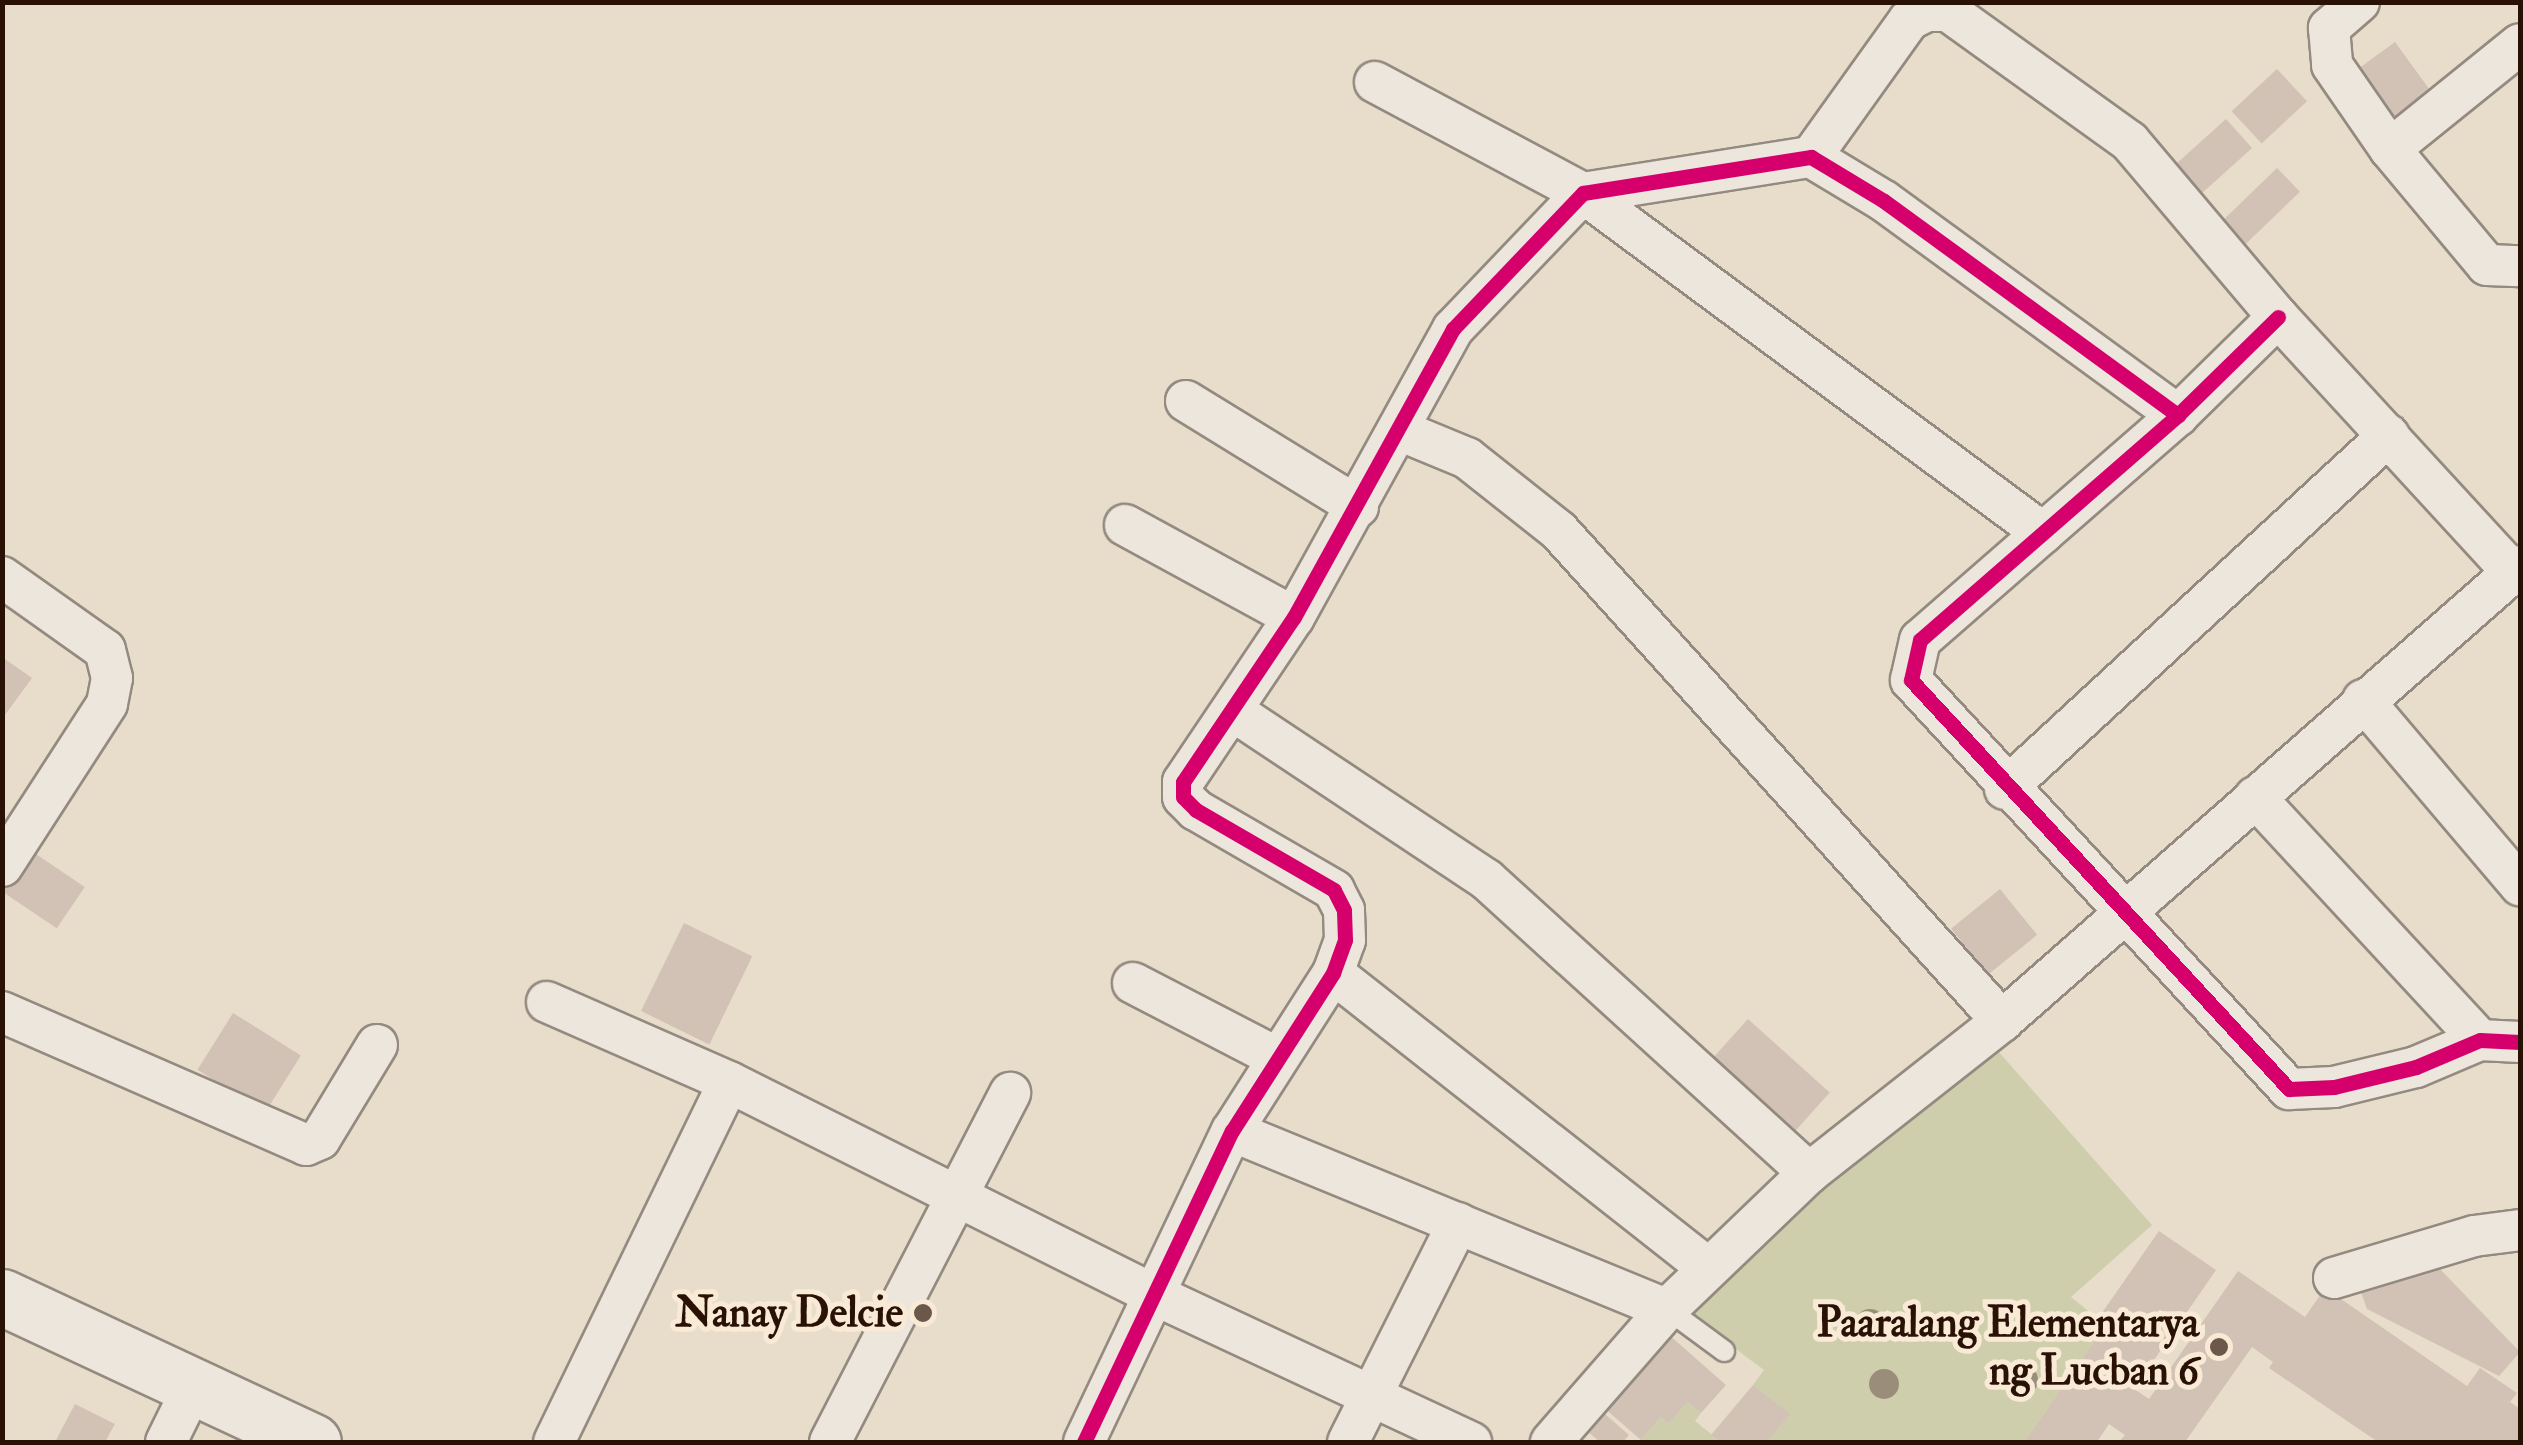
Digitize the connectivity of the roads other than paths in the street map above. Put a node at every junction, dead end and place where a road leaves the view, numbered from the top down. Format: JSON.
{"nodes":[{"id":1,"x":2359,"y":2,"type":"edge"},
{"id":2,"x":2520,"y":44,"type":"edge"},
{"id":3,"x":1375,"y":82,"type":"dead end"},
{"id":4,"x":2390,"y":149,"type":"junction"},
{"id":5,"x":1811,"y":157,"type":"junction"},
{"id":6,"x":1583,"y":193,"type":"junction"},
{"id":7,"x":2520,"y":266,"type":"edge"},
{"id":8,"x":2278,"y":317,"type":"junction"},
{"id":9,"x":1186,"y":402,"type":"dead end"},
{"id":10,"x":2178,"y":414,"type":"junction"},
{"id":11,"x":1399,"y":430,"type":"junction"},
{"id":12,"x":2389,"y":435,"type":"junction"},
{"id":13,"x":1358,"y":507,"type":"junction"},
{"id":14,"x":1124,"y":525,"type":"dead end"},
{"id":15,"x":2043,"y":533,"type":"junction"},
{"id":16,"x":2517,"y":569,"type":"edge"},
{"id":17,"x":2,"y":577,"type":"edge"},
{"id":18,"x":1294,"y":618,"type":"junction"},
{"id":19,"x":2363,"y":700,"type":"junction"},
{"id":20,"x":1234,"y":711,"type":"junction"},
{"id":21,"x":2006,"y":790,"type":"junction"},
{"id":22,"x":2255,"y":796,"type":"junction"},
{"id":23,"x":2513,"y":861,"type":"edge"},
{"id":24,"x":2,"y":866,"type":"edge"},
{"id":25,"x":2125,"y":914,"type":"junction"},
{"id":26,"x":1334,"y":972,"type":"junction"},
{"id":27,"x":1133,"y":983,"type":"dead end"},
{"id":28,"x":547,"y":1002,"type":"dead end"},
{"id":29,"x":2,"y":1012,"type":"edge"},
{"id":30,"x":2002,"y":1021,"type":"junction"},
{"id":31,"x":2480,"y":1040,"type":"junction"},
{"id":32,"x":2520,"y":1042,"type":"edge"},
{"id":33,"x":378,"y":1046,"type":"dead end"},
{"id":34,"x":1276,"y":1057,"type":"junction"},
{"id":35,"x":729,"y":1082,"type":"junction"},
{"id":36,"x":1010,"y":1093,"type":"dead end"},
{"id":37,"x":1232,"y":1131,"type":"junction"},
{"id":38,"x":1809,"y":1174,"type":"junction"},
{"id":39,"x":953,"y":1193,"type":"junction"},
{"id":40,"x":1458,"y":1223,"type":"junction"},
{"id":41,"x":2520,"y":1230,"type":"edge"},
{"id":42,"x":1708,"y":1268,"type":"junction"},
{"id":43,"x":2334,"y":1278,"type":"dead end"},
{"id":44,"x":1153,"y":1294,"type":"junction"},
{"id":45,"x":2,"y":1297,"type":"edge"},
{"id":46,"x":1666,"y":1309,"type":"junction"},
{"id":47,"x":1724,"y":1351,"type":"dead end"},
{"id":48,"x":194,"y":1386,"type":"junction"},
{"id":49,"x":1372,"y":1392,"type":"junction"},
{"id":50,"x":304,"y":1441,"type":"edge"},
{"id":51,"x":166,"y":1442,"type":"edge"},
{"id":52,"x":554,"y":1442,"type":"edge"},
{"id":53,"x":830,"y":1442,"type":"edge"},
{"id":54,"x":1084,"y":1442,"type":"edge"},
{"id":55,"x":1348,"y":1442,"type":"edge"},
{"id":56,"x":1471,"y":1442,"type":"edge"},
{"id":57,"x":1551,"y":1442,"type":"edge"}],
"edges":[{"from":1,"to":4,"type":"street"},
{"from":2,"to":4,"type":"street"},
{"from":3,"to":6,"type":"street"},
{"from":4,"to":7,"type":"street"},
{"from":5,"to":6,"type":"street"},
{"from":5,"to":8,"type":"street"},
{"from":5,"to":10,"type":"street"},
{"from":6,"to":11,"type":"street"},
{"from":6,"to":15,"type":"street"},
{"from":8,"to":10,"type":"street"},
{"from":8,"to":12,"type":"street"},
{"from":9,"to":13,"type":"street"},
{"from":10,"to":15,"type":"street"},
{"from":11,"to":13,"type":"street"},
{"from":11,"to":30,"type":"street"},
{"from":12,"to":16,"type":"street"},
{"from":12,"to":21,"type":"street"},
{"from":13,"to":18,"type":"street"},
{"from":14,"to":18,"type":"street"},
{"from":15,"to":21,"type":"street"},
{"from":16,"to":19,"type":"street"},
{"from":17,"to":24,"type":"street"},
{"from":18,"to":20,"type":"street"},
{"from":19,"to":22,"type":"street"},
{"from":19,"to":23,"type":"street"},
{"from":20,"to":26,"type":"street"},
{"from":20,"to":38,"type":"street"},
{"from":21,"to":25,"type":"street"},
{"from":22,"to":25,"type":"street"},
{"from":22,"to":31,"type":"street"},
{"from":25,"to":30,"type":"street"},
{"from":25,"to":31,"type":"street"},
{"from":26,"to":34,"type":"street"},
{"from":26,"to":42,"type":"street"},
{"from":27,"to":34,"type":"street"},
{"from":28,"to":35,"type":"street"},
{"from":29,"to":33,"type":"street"},
{"from":30,"to":38,"type":"street"},
{"from":31,"to":32,"type":"street"},
{"from":34,"to":37,"type":"street"},
{"from":35,"to":39,"type":"street"},
{"from":35,"to":52,"type":"street"},
{"from":36,"to":39,"type":"street"},
{"from":37,"to":40,"type":"street"},
{"from":37,"to":44,"type":"street"},
{"from":38,"to":42,"type":"street"},
{"from":39,"to":44,"type":"street"},
{"from":39,"to":53,"type":"street"},
{"from":40,"to":46,"type":"street"},
{"from":40,"to":49,"type":"street"},
{"from":41,"to":43,"type":"street"},
{"from":42,"to":46,"type":"street"},
{"from":44,"to":49,"type":"street"},
{"from":44,"to":54,"type":"street"},
{"from":45,"to":48,"type":"main road"},
{"from":46,"to":47,"type":"lane"},
{"from":46,"to":57,"type":"street"},
{"from":48,"to":50,"type":"main road"},
{"from":48,"to":51,"type":"street"},
{"from":49,"to":55,"type":"street"},
{"from":49,"to":56,"type":"street"}]}
